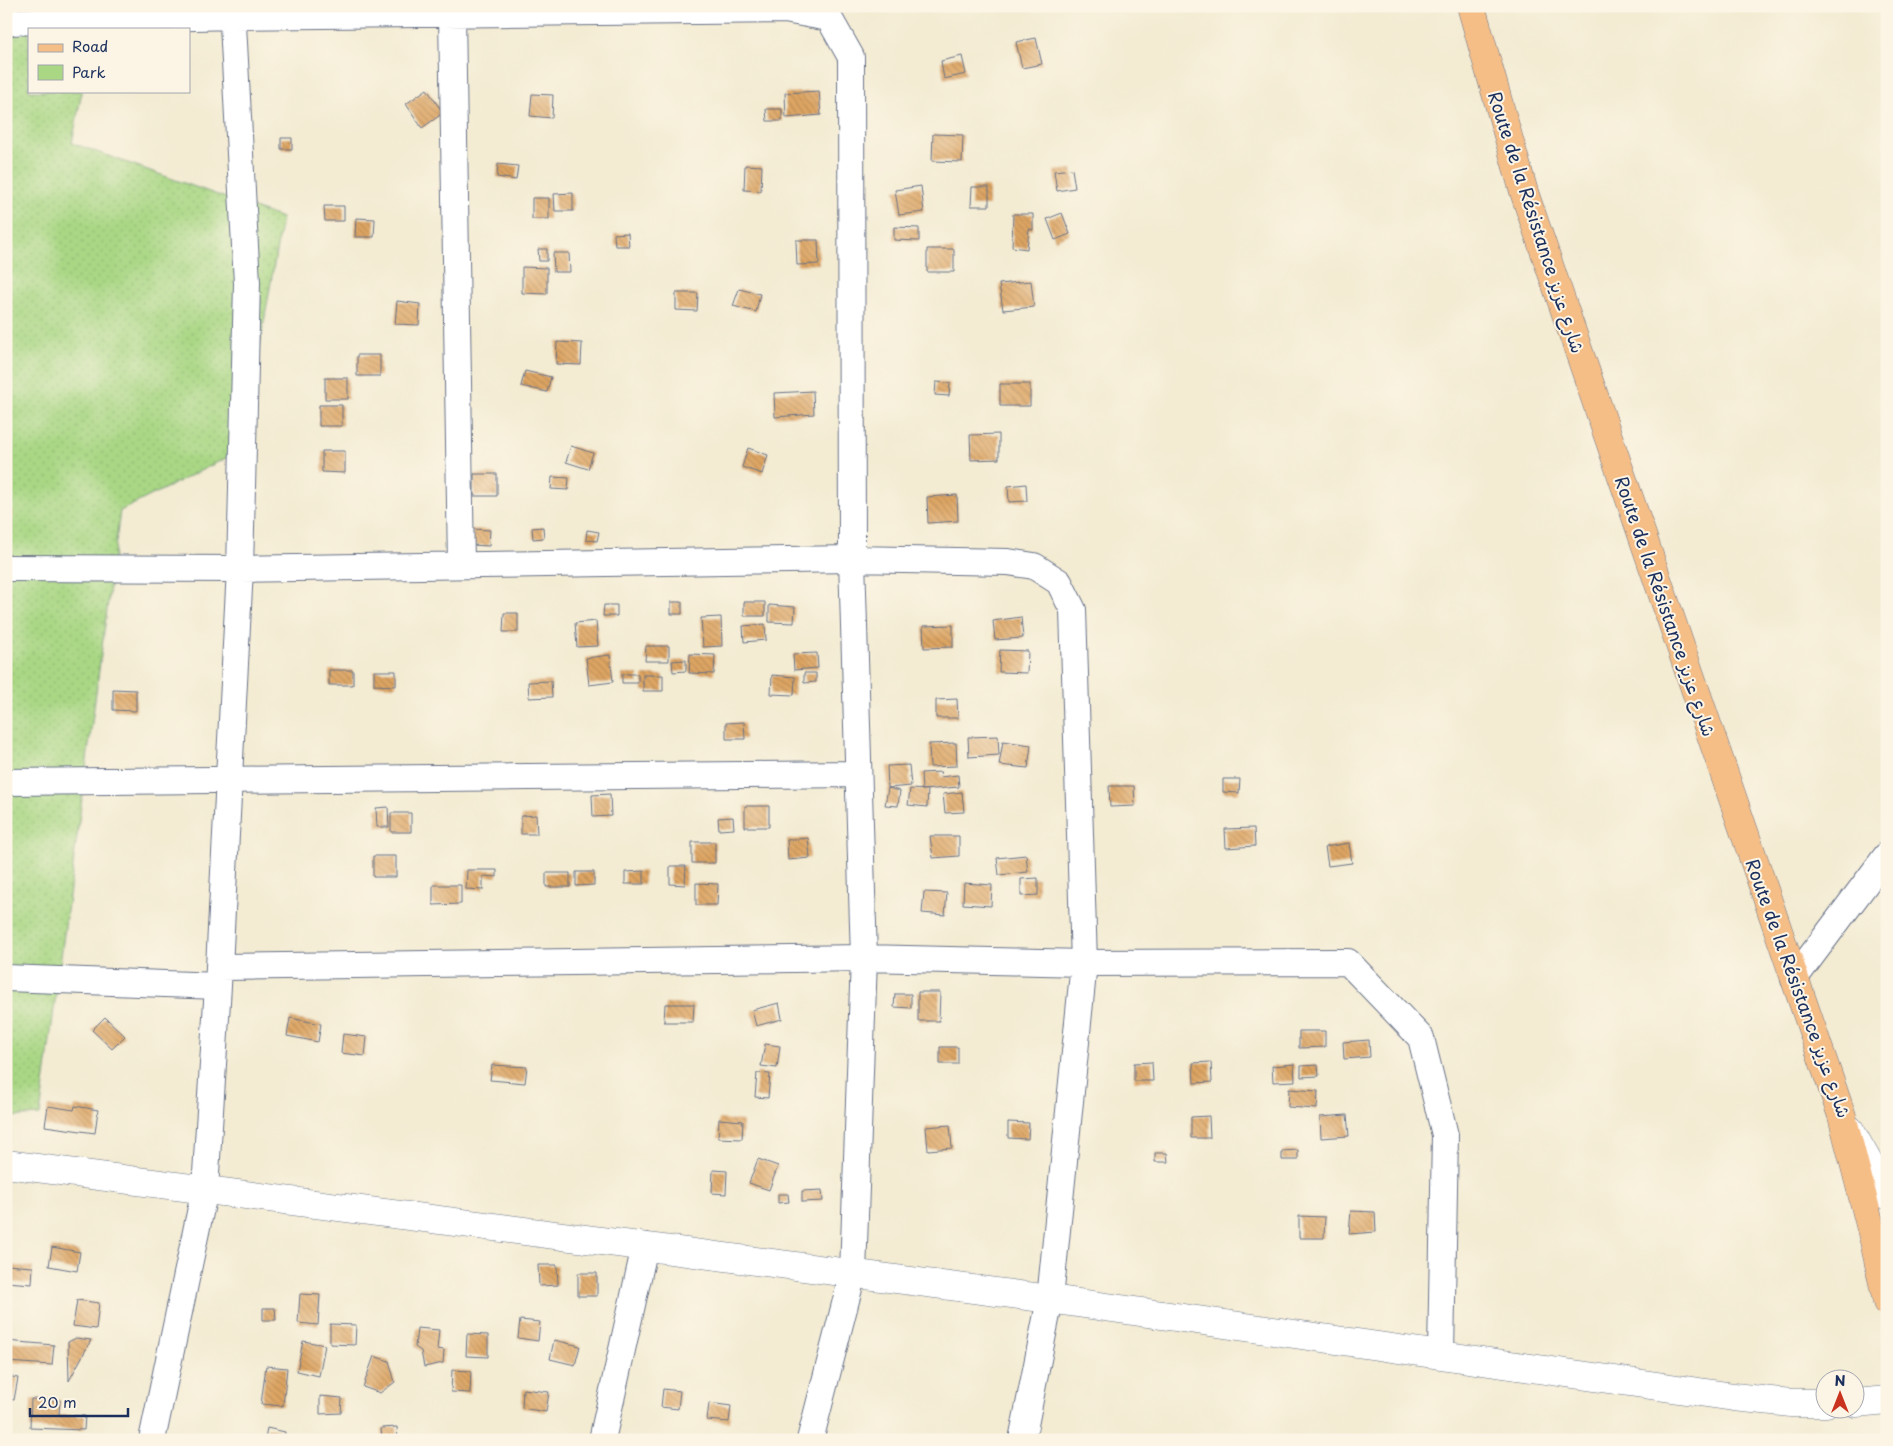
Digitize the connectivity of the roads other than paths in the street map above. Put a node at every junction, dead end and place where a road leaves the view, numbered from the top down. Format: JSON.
{"nodes":[{"id":1,"x":1471,"y":6,"type":"edge"},
{"id":2,"x":232,"y":11,"type":"edge"},
{"id":3,"x":452,"y":14,"type":"junction"},
{"id":4,"x":6,"y":22,"type":"edge"},
{"id":5,"x":852,"y":559,"type":"junction"},
{"id":6,"x":461,"y":565,"type":"junction"},
{"id":7,"x":6,"y":568,"type":"edge"},
{"id":8,"x":240,"y":569,"type":"junction"},
{"id":9,"x":858,"y":774,"type":"junction"},
{"id":10,"x":229,"y":781,"type":"junction"},
{"id":11,"x":6,"y":782,"type":"edge"},
{"id":12,"x":1887,"y":855,"type":"edge"},
{"id":13,"x":864,"y":958,"type":"junction"},
{"id":14,"x":1084,"y":963,"type":"junction"},
{"id":15,"x":219,"y":976,"type":"junction"},
{"id":16,"x":6,"y":978,"type":"edge"},
{"id":17,"x":1794,"y":980,"type":"junction"},
{"id":18,"x":1842,"y":1116,"type":"junction"},
{"id":19,"x":6,"y":1164,"type":"edge"},
{"id":20,"x":205,"y":1189,"type":"junction"},
{"id":21,"x":1887,"y":1195,"type":"edge"},
{"id":22,"x":645,"y":1246,"type":"junction"},
{"id":23,"x":853,"y":1273,"type":"junction"},
{"id":24,"x":1050,"y":1298,"type":"junction"},
{"id":25,"x":1887,"y":1302,"type":"edge"},
{"id":26,"x":1441,"y":1355,"type":"junction"},
{"id":27,"x":1887,"y":1400,"type":"edge"},
{"id":28,"x":1866,"y":1402,"type":"edge"},
{"id":29,"x":1816,"y":1403,"type":"edge"},
{"id":30,"x":152,"y":1440,"type":"edge"},
{"id":31,"x":602,"y":1440,"type":"edge"},
{"id":32,"x":810,"y":1440,"type":"edge"},
{"id":33,"x":1022,"y":1440,"type":"edge"}],
"edges":[{"from":1,"to":17,"type":"main road","name":"Route de la Résistance شارع عزيز"},
{"from":2,"to":3,"type":"street"},
{"from":2,"to":4,"type":"street"},
{"from":2,"to":8,"type":"street"},
{"from":3,"to":5,"type":"street"},
{"from":3,"to":6,"type":"street"},
{"from":5,"to":6,"type":"street"},
{"from":5,"to":9,"type":"street"},
{"from":5,"to":14,"type":"street"},
{"from":6,"to":8,"type":"street"},
{"from":7,"to":8,"type":"street"},
{"from":8,"to":10,"type":"street"},
{"from":9,"to":10,"type":"street"},
{"from":9,"to":13,"type":"street"},
{"from":10,"to":11,"type":"street"},
{"from":10,"to":15,"type":"street"},
{"from":12,"to":17,"type":"street"},
{"from":13,"to":14,"type":"street"},
{"from":13,"to":15,"type":"street"},
{"from":13,"to":23,"type":"street"},
{"from":14,"to":24,"type":"street"},
{"from":14,"to":26,"type":"street"},
{"from":15,"to":16,"type":"street"},
{"from":15,"to":20,"type":"street"},
{"from":17,"to":18,"type":"main road","name":"Route de la Résistance شارع عزيز"},
{"from":18,"to":21,"type":"street","name":"Route de la Résistance شارع عزيز"},
{"from":18,"to":25,"type":"main road"},
{"from":19,"to":20,"type":"street"},
{"from":20,"to":22,"type":"street"},
{"from":20,"to":30,"type":"street"},
{"from":22,"to":23,"type":"street"},
{"from":22,"to":31,"type":"street"},
{"from":23,"to":24,"type":"street"},
{"from":23,"to":32,"type":"street"},
{"from":24,"to":26,"type":"street"},
{"from":24,"to":33,"type":"street"},
{"from":26,"to":29,"type":"street"},
{"from":27,"to":28,"type":"street"}]}
